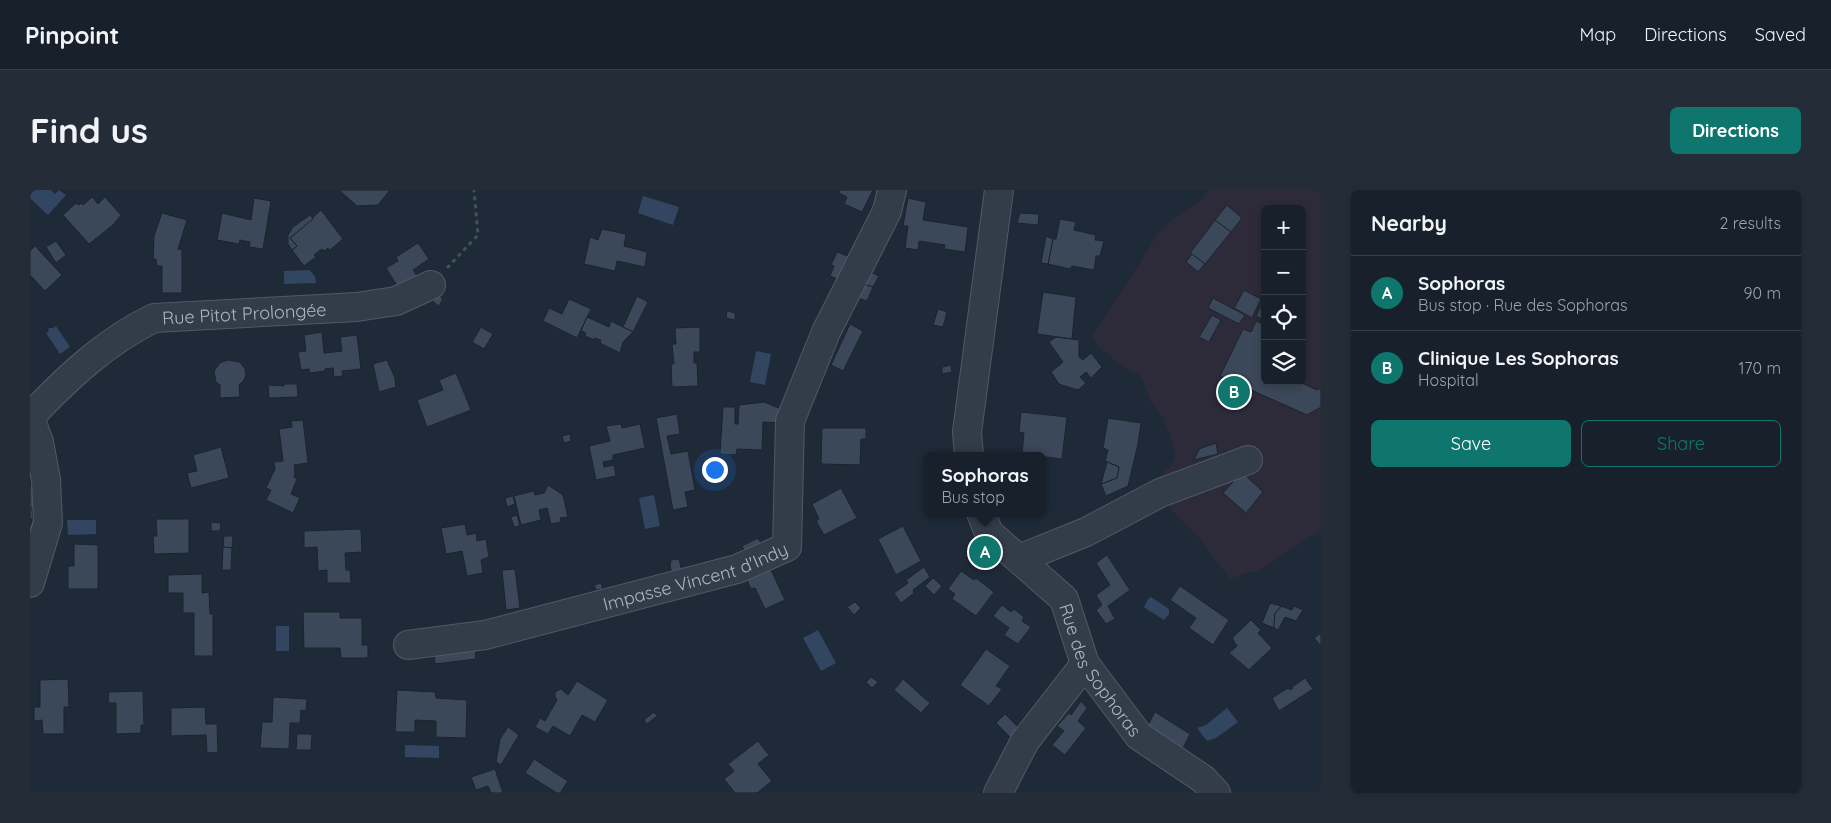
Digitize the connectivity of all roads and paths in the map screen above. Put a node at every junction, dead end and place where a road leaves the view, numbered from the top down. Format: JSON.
{"nodes":[{"id":1,"x":474,"y":190,"type":"edge"},
{"id":2,"x":892,"y":190,"type":"edge"},
{"id":3,"x":999,"y":190,"type":"edge"},
{"id":4,"x":431,"y":285,"type":"joint"},
{"id":5,"x":30,"y":417,"type":"edge"},
{"id":6,"x":968,"y":452,"type":"edge"},
{"id":7,"x":1248,"y":460,"type":"dead end"},
{"id":8,"x":983,"y":517,"type":"edge"},
{"id":9,"x":1019,"y":559,"type":"junction"},
{"id":10,"x":30,"y":583,"type":"edge"},
{"id":11,"x":408,"y":645,"type":"dead end"},
{"id":12,"x":1085,"y":664,"type":"junction"},
{"id":13,"x":998,"y":793,"type":"edge"},
{"id":14,"x":1216,"y":793,"type":"edge"}],
"edges":[{"from":1,"to":4,"type":"path"},
{"from":2,"to":11,"type":"street","name":"Impasse Vincent d'Indy"},
{"from":3,"to":6,"type":"street"},
{"from":4,"to":5,"type":"street","name":"Rue Pitot Prolongée"},
{"from":5,"to":10,"type":"street","name":"Rue Pitot Prolongée"},
{"from":7,"to":9,"type":"street"},
{"from":8,"to":9,"type":"street","name":"Rue des Sophoras"},
{"from":9,"to":12,"type":"street","name":"Rue des Sophoras"},
{"from":12,"to":13,"type":"street"},
{"from":12,"to":14,"type":"street","name":"Rue des Sophoras"}]}
